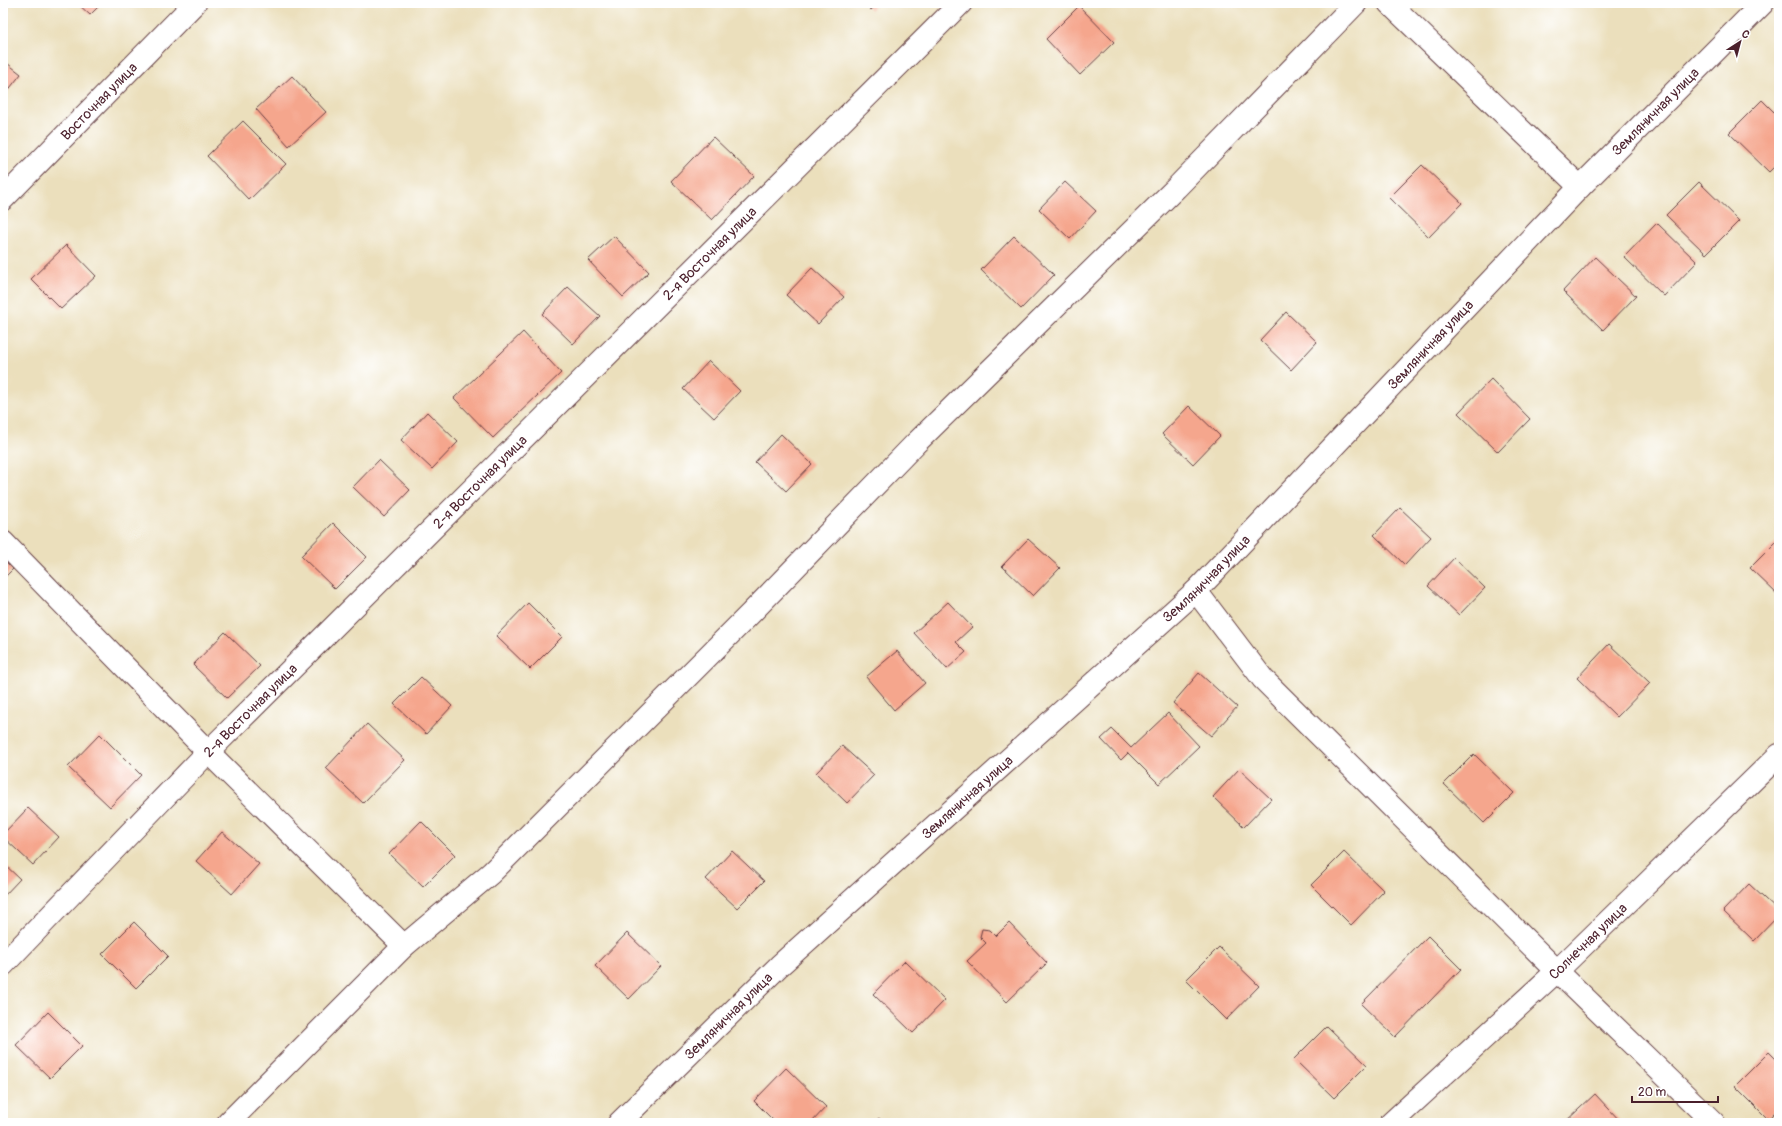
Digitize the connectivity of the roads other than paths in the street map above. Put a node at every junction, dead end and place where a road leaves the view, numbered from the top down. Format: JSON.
{"nodes":[{"id":1,"x":195,"y":3,"type":"edge"},
{"id":2,"x":961,"y":3,"type":"edge"},
{"id":3,"x":1356,"y":3,"type":"edge"},
{"id":4,"x":1389,"y":3,"type":"edge"},
{"id":5,"x":1763,"y":3,"type":"edge"},
{"id":6,"x":1580,"y":187,"type":"junction"},
{"id":7,"x":3,"y":199,"type":"edge"},
{"id":8,"x":3,"y":542,"type":"edge"},
{"id":9,"x":1196,"y":591,"type":"junction"},
{"id":10,"x":208,"y":752,"type":"junction"},
{"id":11,"x":1779,"y":755,"type":"edge"},
{"id":12,"x":404,"y":946,"type":"junction"},
{"id":13,"x":3,"y":965,"type":"edge"},
{"id":14,"x":1557,"y":971,"type":"junction"},
{"id":15,"x":228,"y":1123,"type":"edge"},
{"id":16,"x":619,"y":1123,"type":"edge"},
{"id":17,"x":1391,"y":1123,"type":"edge"},
{"id":18,"x":1714,"y":1123,"type":"edge"}],
"edges":[{"from":1,"to":7,"type":"street","name":"Восточная улица"},
{"from":2,"to":10,"type":"street","name":"2-я Восточная улица"},
{"from":3,"to":12,"type":"street"},
{"from":4,"to":6,"type":"street"},
{"from":5,"to":6,"type":"street","name":"Земляничная улица"},
{"from":6,"to":9,"type":"street","name":"Земляничная улица"},
{"from":8,"to":10,"type":"street"},
{"from":9,"to":14,"type":"street"},
{"from":9,"to":16,"type":"street","name":"Земляничная улица"},
{"from":10,"to":12,"type":"street"},
{"from":10,"to":13,"type":"street","name":"2-я Восточная улица"},
{"from":11,"to":14,"type":"street","name":"Солнечная улица"},
{"from":12,"to":15,"type":"street"},
{"from":14,"to":17,"type":"street","name":"Солнечная улица"},
{"from":14,"to":18,"type":"street"}]}
